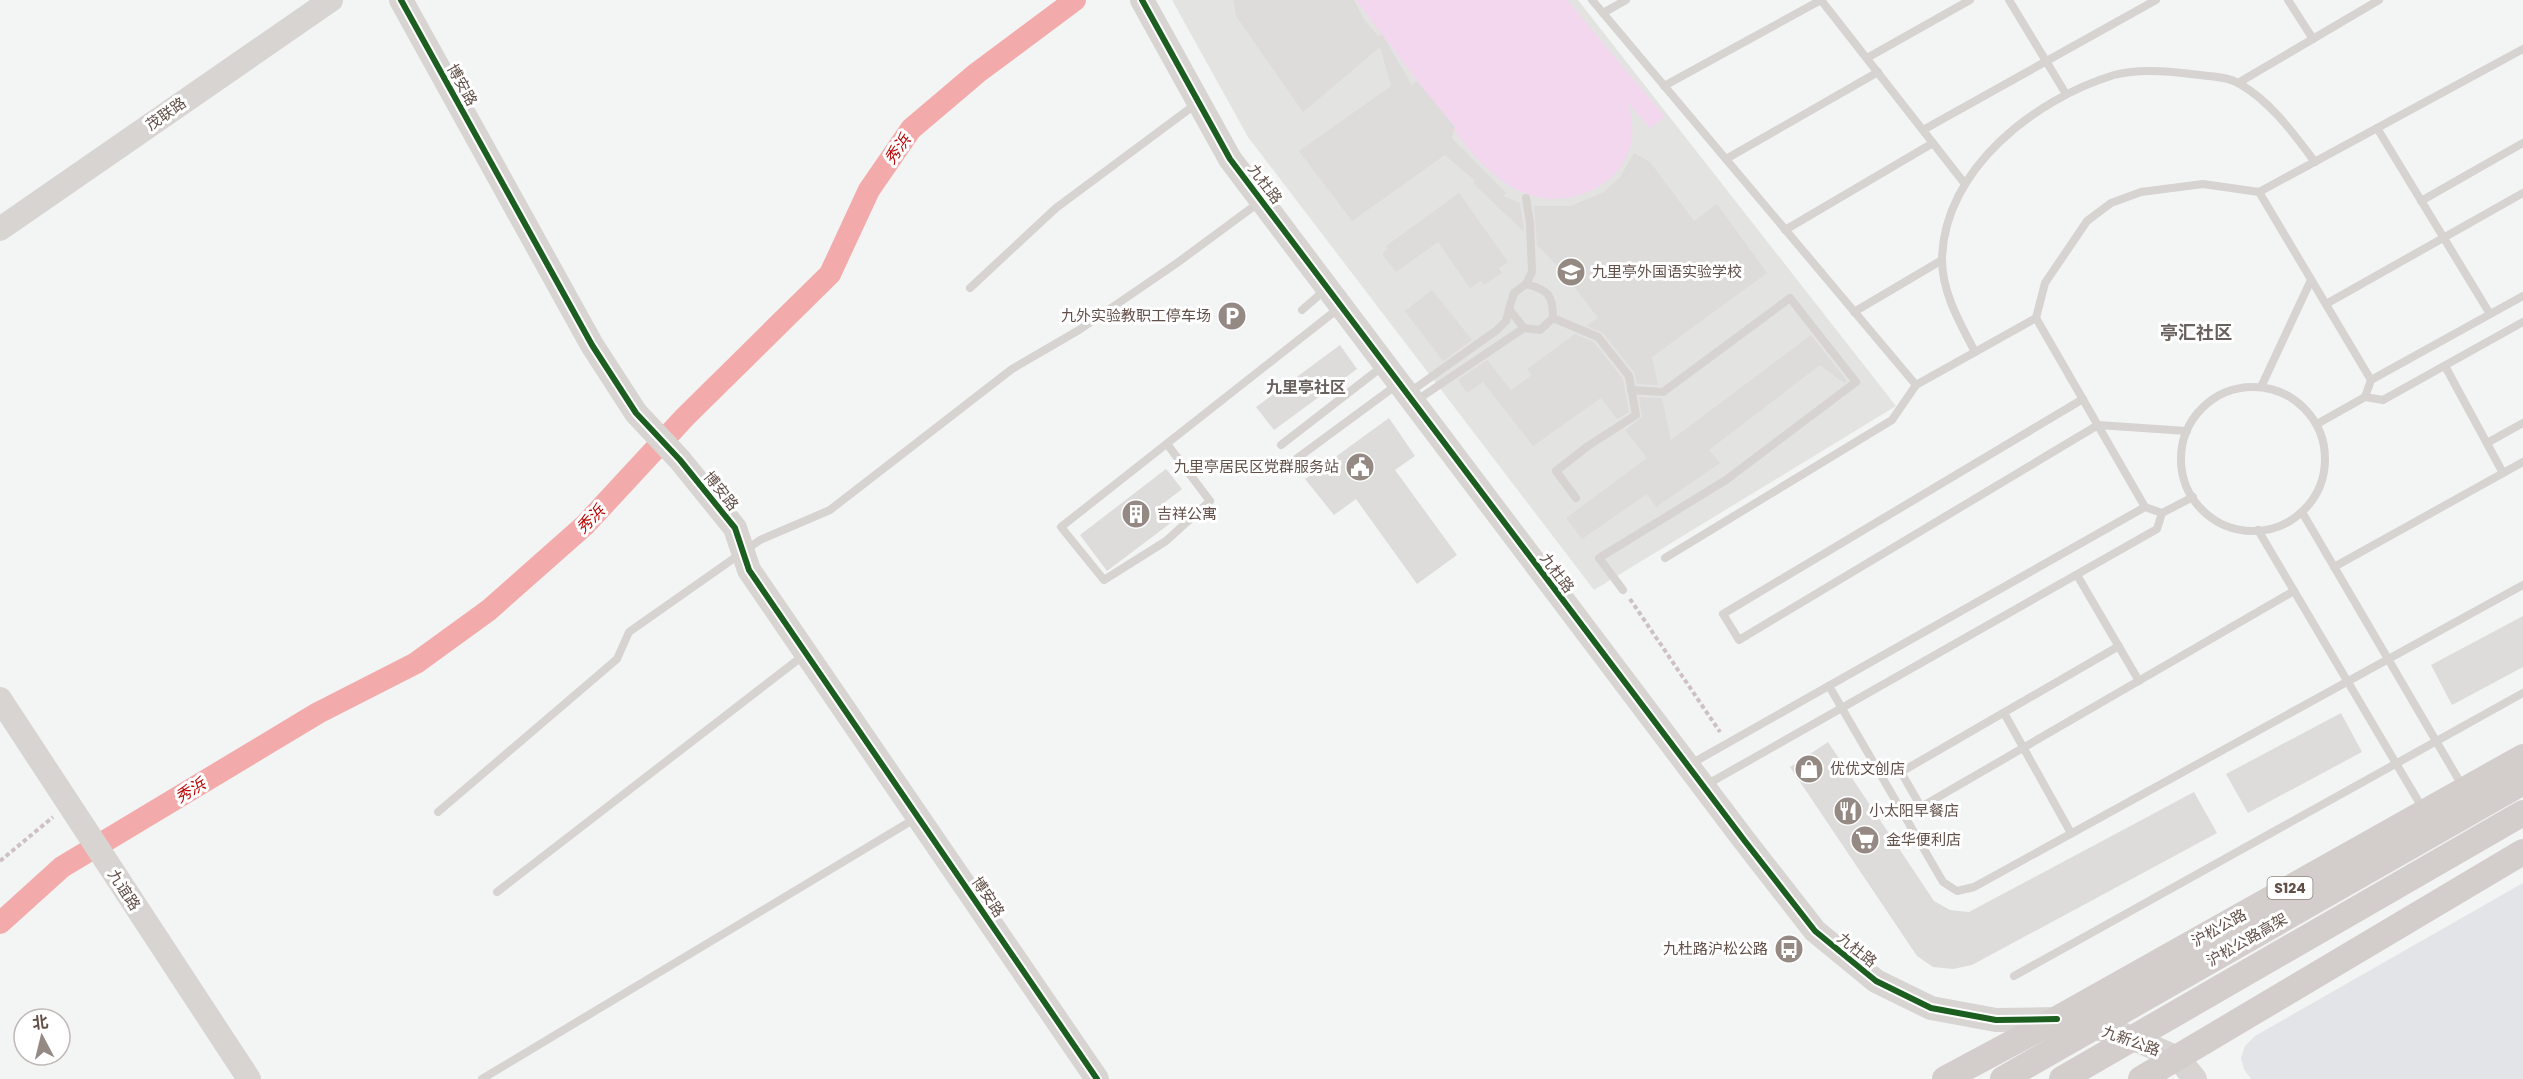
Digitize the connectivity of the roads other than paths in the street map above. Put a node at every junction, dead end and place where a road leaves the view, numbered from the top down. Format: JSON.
{"nodes":[{"id":1,"x":331,"y":0,"type":"edge"},
{"id":2,"x":401,"y":0,"type":"edge"},
{"id":3,"x":1142,"y":0,"type":"edge"},
{"id":4,"x":1592,"y":0,"type":"edge"},
{"id":5,"x":1626,"y":0,"type":"edge"},
{"id":6,"x":1821,"y":0,"type":"edge"},
{"id":7,"x":1970,"y":0,"type":"edge"},
{"id":8,"x":2009,"y":0,"type":"edge"},
{"id":9,"x":2156,"y":0,"type":"edge"},
{"id":10,"x":2288,"y":0,"type":"edge"},
{"id":11,"x":2379,"y":0,"type":"edge"},
{"id":12,"x":1603,"y":13,"type":"junction"},
{"id":13,"x":2313,"y":39,"type":"junction"},
{"id":14,"x":2523,"y":49,"type":"edge"},
{"id":15,"x":1866,"y":58,"type":"junction"},
{"id":16,"x":2047,"y":62,"type":"junction"},
{"id":17,"x":1878,"y":72,"type":"junction"},
{"id":18,"x":2238,"y":83,"type":"junction"},
{"id":19,"x":1664,"y":86,"type":"junction"},
{"id":20,"x":2066,"y":94,"type":"junction"},
{"id":21,"x":1199,"y":102,"type":"junction"},
{"id":22,"x":2377,"y":128,"type":"junction"},
{"id":23,"x":1923,"y":130,"type":"junction"},
{"id":24,"x":1933,"y":143,"type":"junction"},
{"id":25,"x":2523,"y":143,"type":"edge"},
{"id":26,"x":1726,"y":159,"type":"junction"},
{"id":27,"x":2315,"y":162,"type":"junction"},
{"id":28,"x":1965,"y":184,"type":"junction"},
{"id":29,"x":2259,"y":192,"type":"junction"},
{"id":30,"x":2523,"y":193,"type":"edge"},
{"id":31,"x":1526,"y":198,"type":"dead end"},
{"id":32,"x":1262,"y":200,"type":"junction"},
{"id":33,"x":2421,"y":201,"type":"junction"},
{"id":34,"x":0,"y":229,"type":"edge"},
{"id":35,"x":1785,"y":230,"type":"junction"},
{"id":36,"x":2444,"y":238,"type":"junction"},
{"id":37,"x":1942,"y":260,"type":"junction"},
{"id":38,"x":2312,"y":280,"type":"junction"},
{"id":39,"x":1526,"y":284,"type":"junction"},
{"id":40,"x":970,"y":288,"type":"dead end"},
{"id":41,"x":2523,"y":296,"type":"edge"},
{"id":42,"x":1334,"y":297,"type":"junction"},
{"id":43,"x":2326,"y":304,"type":"junction"},
{"id":44,"x":1509,"y":309,"type":"junction"},
{"id":45,"x":1302,"y":310,"type":"dead end"},
{"id":46,"x":1854,"y":312,"type":"junction"},
{"id":47,"x":2490,"y":314,"type":"junction"},
{"id":48,"x":1553,"y":318,"type":"junction"},
{"id":49,"x":2036,"y":318,"type":"junction"},
{"id":50,"x":2523,"y":322,"type":"edge"},
{"id":51,"x":1524,"y":328,"type":"junction"},
{"id":52,"x":1975,"y":352,"type":"junction"},
{"id":53,"x":2445,"y":366,"type":"junction"},
{"id":54,"x":2371,"y":380,"type":"junction"},
{"id":55,"x":1916,"y":385,"type":"junction"},
{"id":56,"x":1402,"y":386,"type":"junction"},
{"id":57,"x":2261,"y":387,"type":"junction"},
{"id":58,"x":1631,"y":390,"type":"junction"},
{"id":59,"x":2365,"y":397,"type":"junction"},
{"id":60,"x":2083,"y":399,"type":"junction"},
{"id":61,"x":2523,"y":423,"type":"edge"},
{"id":62,"x":2317,"y":424,"type":"junction"},
{"id":63,"x":2098,"y":425,"type":"junction"},
{"id":64,"x":2187,"y":431,"type":"junction"},
{"id":65,"x":2487,"y":443,"type":"junction"},
{"id":66,"x":1167,"y":444,"type":"junction"},
{"id":67,"x":1281,"y":445,"type":"dead end"},
{"id":68,"x":1292,"y":462,"type":"dead end"},
{"id":69,"x":2523,"y":462,"type":"edge"},
{"id":70,"x":2503,"y":473,"type":"junction"},
{"id":71,"x":2193,"y":497,"type":"junction"},
{"id":72,"x":1576,"y":498,"type":"dead end"},
{"id":73,"x":2145,"y":507,"type":"junction"},
{"id":74,"x":2302,"y":512,"type":"junction"},
{"id":75,"x":2162,"y":513,"type":"junction"},
{"id":76,"x":2258,"y":530,"type":"junction"},
{"id":77,"x":743,"y":552,"type":"junction"},
{"id":78,"x":1665,"y":558,"type":"dead end"},
{"id":79,"x":2334,"y":567,"type":"junction"},
{"id":80,"x":2077,"y":575,"type":"junction"},
{"id":81,"x":2523,"y":585,"type":"edge"},
{"id":82,"x":1623,"y":590,"type":"road end"},
{"id":83,"x":2294,"y":591,"type":"junction"},
{"id":84,"x":2119,"y":646,"type":"junction"},
{"id":85,"x":806,"y":653,"type":"junction"},
{"id":86,"x":2388,"y":659,"type":"junction"},
{"id":87,"x":2139,"y":681,"type":"junction"},
{"id":88,"x":2348,"y":681,"type":"junction"},
{"id":89,"x":1829,"y":686,"type":"junction"},
{"id":90,"x":2523,"y":693,"type":"edge"},
{"id":91,"x":0,"y":699,"type":"edge"},
{"id":92,"x":1842,"y":708,"type":"junction"},
{"id":93,"x":2004,"y":712,"type":"junction"},
{"id":94,"x":2436,"y":741,"type":"junction"},
{"id":95,"x":2023,"y":747,"type":"junction"},
{"id":96,"x":2523,"y":757,"type":"edge"},
{"id":97,"x":2396,"y":764,"type":"junction"},
{"id":98,"x":1688,"y":766,"type":"junction"},
{"id":99,"x":2523,"y":782,"type":"edge"},
{"id":100,"x":1704,"y":787,"type":"junction"},
{"id":101,"x":2464,"y":790,"type":"junction"},
{"id":102,"x":438,"y":812,"type":"dead end"},
{"id":103,"x":2425,"y":812,"type":"junction"},
{"id":104,"x":2523,"y":813,"type":"edge"},
{"id":105,"x":918,"y":817,"type":"junction"},
{"id":106,"x":2071,"y":833,"type":"junction"},
{"id":107,"x":2523,"y":852,"type":"edge"},
{"id":108,"x":497,"y":892,"type":"dead end"},
{"id":109,"x":2014,"y":976,"type":"dead end"},
{"id":110,"x":2057,"y":1019,"type":"junction"},
{"id":111,"x":2178,"y":1058,"type":"junction"},
{"id":112,"x":249,"y":1079,"type":"edge"},
{"id":113,"x":482,"y":1079,"type":"edge"},
{"id":114,"x":1097,"y":1079,"type":"edge"},
{"id":115,"x":1945,"y":1079,"type":"edge"},
{"id":116,"x":2003,"y":1079,"type":"edge"},
{"id":117,"x":2061,"y":1079,"type":"edge"},
{"id":118,"x":2141,"y":1079,"type":"edge"},
{"id":119,"x":2195,"y":1079,"type":"edge"}],
"edges":[{"from":1,"to":34,"type":"street","name":"茂联路"},
{"from":2,"to":77,"type":"street","name":"博安路"},
{"from":3,"to":21,"type":"street","name":"九杜路"},
{"from":4,"to":12,"type":"lane"},
{"from":5,"to":12,"type":"lane"},
{"from":6,"to":15,"type":"lane"},
{"from":6,"to":19,"type":"lane"},
{"from":7,"to":15,"type":"lane"},
{"from":8,"to":16,"type":"lane"},
{"from":9,"to":16,"type":"lane"},
{"from":10,"to":13,"type":"lane"},
{"from":11,"to":13,"type":"lane"},
{"from":12,"to":19,"type":"lane"},
{"from":13,"to":18,"type":"lane"},
{"from":14,"to":22,"type":"lane"},
{"from":15,"to":17,"type":"lane"},
{"from":16,"to":20,"type":"lane"},
{"from":16,"to":23,"type":"lane"},
{"from":17,"to":23,"type":"lane"},
{"from":17,"to":26,"type":"lane"},
{"from":18,"to":20,"type":"lane"},
{"from":18,"to":27,"type":"lane"},
{"from":19,"to":26,"type":"lane"},
{"from":20,"to":28,"type":"lane"},
{"from":21,"to":32,"type":"street","name":"九杜路"},
{"from":21,"to":40,"type":"lane"},
{"from":22,"to":27,"type":"lane"},
{"from":22,"to":33,"type":"lane"},
{"from":23,"to":24,"type":"lane"},
{"from":24,"to":28,"type":"lane"},
{"from":24,"to":35,"type":"lane"},
{"from":25,"to":33,"type":"lane"},
{"from":26,"to":35,"type":"lane"},
{"from":27,"to":29,"type":"lane"},
{"from":28,"to":37,"type":"lane"},
{"from":29,"to":38,"type":"lane"},
{"from":29,"to":49,"type":"lane"},
{"from":30,"to":36,"type":"lane"},
{"from":31,"to":39,"type":"lane"},
{"from":32,"to":42,"type":"street","name":"九杜路"},
{"from":32,"to":77,"type":"lane"},
{"from":33,"to":36,"type":"lane"},
{"from":35,"to":46,"type":"lane"},
{"from":36,"to":43,"type":"lane"},
{"from":36,"to":47,"type":"lane"},
{"from":37,"to":46,"type":"lane"},
{"from":37,"to":52,"type":"lane"},
{"from":38,"to":43,"type":"lane"},
{"from":38,"to":57,"type":"lane"},
{"from":39,"to":44,"type":"lane"},
{"from":39,"to":48,"type":"lane"},
{"from":41,"to":47,"type":"lane"},
{"from":42,"to":45,"type":"lane"},
{"from":42,"to":56,"type":"street","name":"九杜路"},
{"from":42,"to":66,"type":"lane"},
{"from":43,"to":54,"type":"lane"},
{"from":44,"to":51,"type":"lane"},
{"from":44,"to":56,"type":"lane"},
{"from":46,"to":55,"type":"lane"},
{"from":47,"to":54,"type":"lane"},
{"from":48,"to":51,"type":"lane"},
{"from":48,"to":58,"type":"lane"},
{"from":49,"to":52,"type":"lane"},
{"from":49,"to":60,"type":"lane"},
{"from":50,"to":53,"type":"lane"},
{"from":51,"to":56,"type":"lane"},
{"from":52,"to":55,"type":"lane"},
{"from":53,"to":59,"type":"lane"},
{"from":53,"to":65,"type":"lane"},
{"from":54,"to":59,"type":"lane"},
{"from":55,"to":78,"type":"lane"},
{"from":56,"to":67,"type":"lane"},
{"from":56,"to":68,"type":"lane"},
{"from":56,"to":98,"type":"street","name":"九杜路"},
{"from":57,"to":62,"type":"lane"},
{"from":57,"to":64,"type":"lane"},
{"from":58,"to":72,"type":"lane"},
{"from":58,"to":82,"type":"lane"},
{"from":59,"to":62,"type":"lane"},
{"from":60,"to":63,"type":"lane"},
{"from":60,"to":63,"type":"lane"},
{"from":61,"to":65,"type":"lane"},
{"from":62,"to":74,"type":"lane"},
{"from":63,"to":64,"type":"lane"},
{"from":63,"to":73,"type":"lane"},
{"from":64,"to":71,"type":"lane"},
{"from":65,"to":70,"type":"lane"},
{"from":66,"to":66,"type":"lane"},
{"from":69,"to":70,"type":"lane"},
{"from":70,"to":79,"type":"lane"},
{"from":71,"to":75,"type":"lane"},
{"from":71,"to":76,"type":"lane"},
{"from":73,"to":75,"type":"lane"},
{"from":73,"to":89,"type":"lane"},
{"from":74,"to":76,"type":"lane"},
{"from":74,"to":79,"type":"lane"},
{"from":75,"to":80,"type":"lane"},
{"from":76,"to":83,"type":"lane"},
{"from":77,"to":85,"type":"street","name":"博安路"},
{"from":77,"to":102,"type":"lane"},
{"from":79,"to":86,"type":"lane"},
{"from":80,"to":84,"type":"lane"},
{"from":80,"to":92,"type":"lane"},
{"from":81,"to":86,"type":"lane"},
{"from":83,"to":87,"type":"lane"},
{"from":83,"to":88,"type":"lane"},
{"from":84,"to":87,"type":"lane"},
{"from":84,"to":93,"type":"lane"},
{"from":85,"to":105,"type":"street","name":"博安路"},
{"from":85,"to":108,"type":"lane"},
{"from":86,"to":88,"type":"lane"},
{"from":86,"to":94,"type":"lane"},
{"from":87,"to":95,"type":"lane"},
{"from":88,"to":97,"type":"lane"},
{"from":88,"to":106,"type":"lane"},
{"from":89,"to":92,"type":"lane"},
{"from":89,"to":98,"type":"lane"},
{"from":90,"to":94,"type":"lane"},
{"from":91,"to":112,"type":"street","name":"九谊路"},
{"from":92,"to":100,"type":"lane"},
{"from":92,"to":106,"type":"lane"},
{"from":93,"to":95,"type":"lane"},
{"from":93,"to":95,"type":"lane"},
{"from":94,"to":97,"type":"lane"},
{"from":94,"to":101,"type":"lane"},
{"from":95,"to":106,"type":"lane"},
{"from":96,"to":101,"type":"main road","name":"沪松公路","number":"S124"},
{"from":97,"to":103,"type":"lane"},
{"from":97,"to":109,"type":"lane"},
{"from":98,"to":100,"type":"street","name":"九杜路"},
{"from":99,"to":116,"type":"main road","name":"沪松公路高架"},
{"from":100,"to":110,"type":"street","name":"九杜路"},
{"from":101,"to":103,"type":"main road","name":"沪松公路","number":"S124"},
{"from":103,"to":110,"type":"main road","name":"沪松公路","number":"S124"},
{"from":104,"to":117,"type":"main road","name":"沪松公路高架"},
{"from":105,"to":113,"type":"lane"},
{"from":105,"to":114,"type":"street","name":"博安路"},
{"from":107,"to":111,"type":"main road"},
{"from":110,"to":111,"type":"street","name":"九新公路"},
{"from":110,"to":115,"type":"main road","name":"沪松公路","number":"S124"},
{"from":111,"to":118,"type":"main road"},
{"from":111,"to":119,"type":"street","name":"九新公路"}]}
